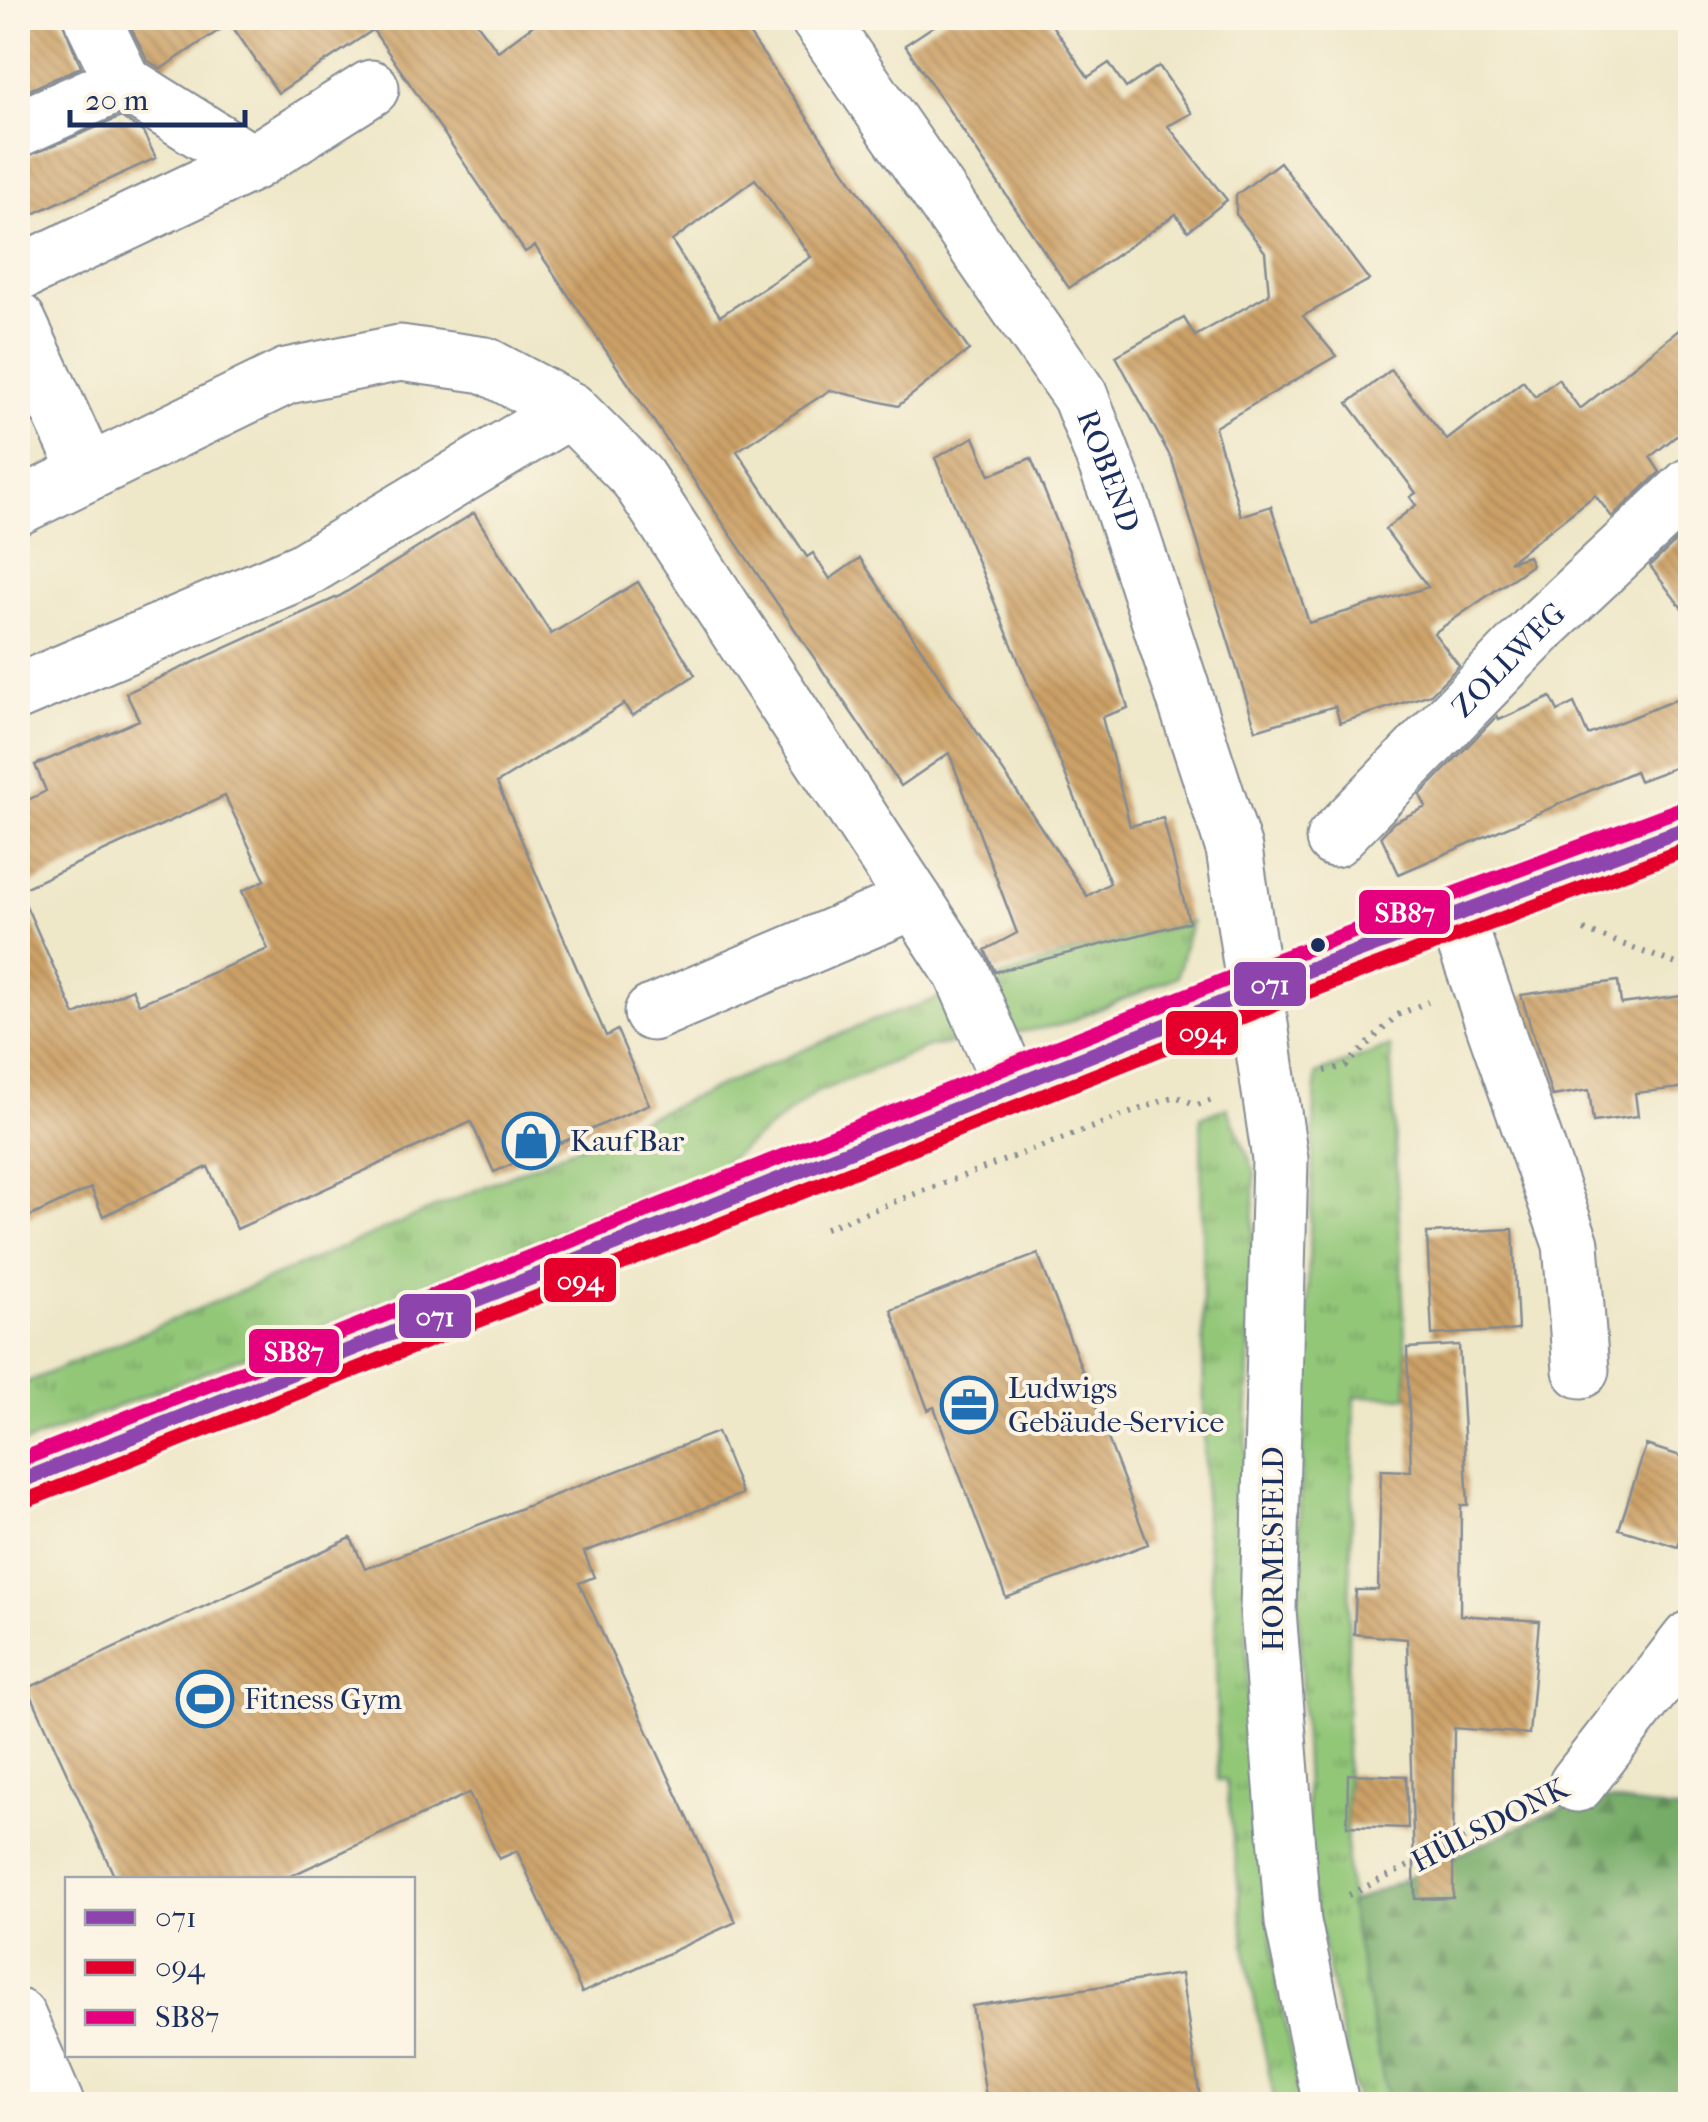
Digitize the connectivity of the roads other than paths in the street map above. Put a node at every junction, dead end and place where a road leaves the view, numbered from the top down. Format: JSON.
{"nodes":[{"id":1,"x":92,"y":18,"type":"edge"},
{"id":2,"x":818,"y":18,"type":"edge"},
{"id":3,"x":123,"y":82,"type":"junction"},
{"id":4,"x":371,"y":88,"type":"dead end"},
{"id":5,"x":18,"y":129,"type":"edge"},
{"id":6,"x":252,"y":163,"type":"junction"},
{"id":7,"x":18,"y":274,"type":"edge"},
{"id":8,"x":18,"y":321,"type":"edge"},
{"id":9,"x":570,"y":410,"type":"junction"},
{"id":10,"x":88,"y":472,"type":"junction"},
{"id":11,"x":1690,"y":486,"type":"edge"},
{"id":12,"x":18,"y":507,"type":"edge"},
{"id":13,"x":18,"y":692,"type":"edge"},
{"id":14,"x":1690,"y":826,"type":"edge"},
{"id":15,"x":1334,"y":839,"type":"dead end"},
{"id":16,"x":915,"y":901,"type":"junction"},
{"id":17,"x":1456,"y":917,"type":"junction"},
{"id":18,"x":1252,"y":990,"type":"junction"},
{"id":19,"x":652,"y":1012,"type":"dead end"},
{"id":20,"x":1011,"y":1086,"type":"junction"},
{"id":21,"x":1581,"y":1370,"type":"dead end"},
{"id":22,"x":18,"y":1482,"type":"edge"},
{"id":23,"x":1690,"y":1639,"type":"edge"},
{"id":24,"x":1577,"y":1784,"type":"road end"},
{"id":25,"x":18,"y":2017,"type":"edge"},
{"id":26,"x":56,"y":2104,"type":"edge"},
{"id":27,"x":1331,"y":2104,"type":"edge"}],
"edges":[{"from":1,"to":3,"type":"street"},
{"from":2,"to":18,"type":"street","name":"ROBEND"},
{"from":3,"to":5,"type":"street"},
{"from":3,"to":6,"type":"street"},
{"from":4,"to":6,"type":"street"},
{"from":6,"to":7,"type":"street"},
{"from":8,"to":10,"type":"street"},
{"from":9,"to":10,"type":"street"},
{"from":9,"to":13,"type":"street"},
{"from":9,"to":16,"type":"street"},
{"from":10,"to":12,"type":"street"},
{"from":11,"to":15,"type":"street","name":"ZOLLWEG"},
{"from":14,"to":17,"type":"main road"},
{"from":16,"to":19,"type":"street"},
{"from":16,"to":20,"type":"street"},
{"from":17,"to":18,"type":"main road"},
{"from":17,"to":21,"type":"street"},
{"from":18,"to":20,"type":"main road"},
{"from":18,"to":27,"type":"street","name":"HORMESFELD"},
{"from":20,"to":22,"type":"main road"},
{"from":23,"to":24,"type":"street","name":"HÜLSDONK"},
{"from":25,"to":26,"type":"street"}]}
